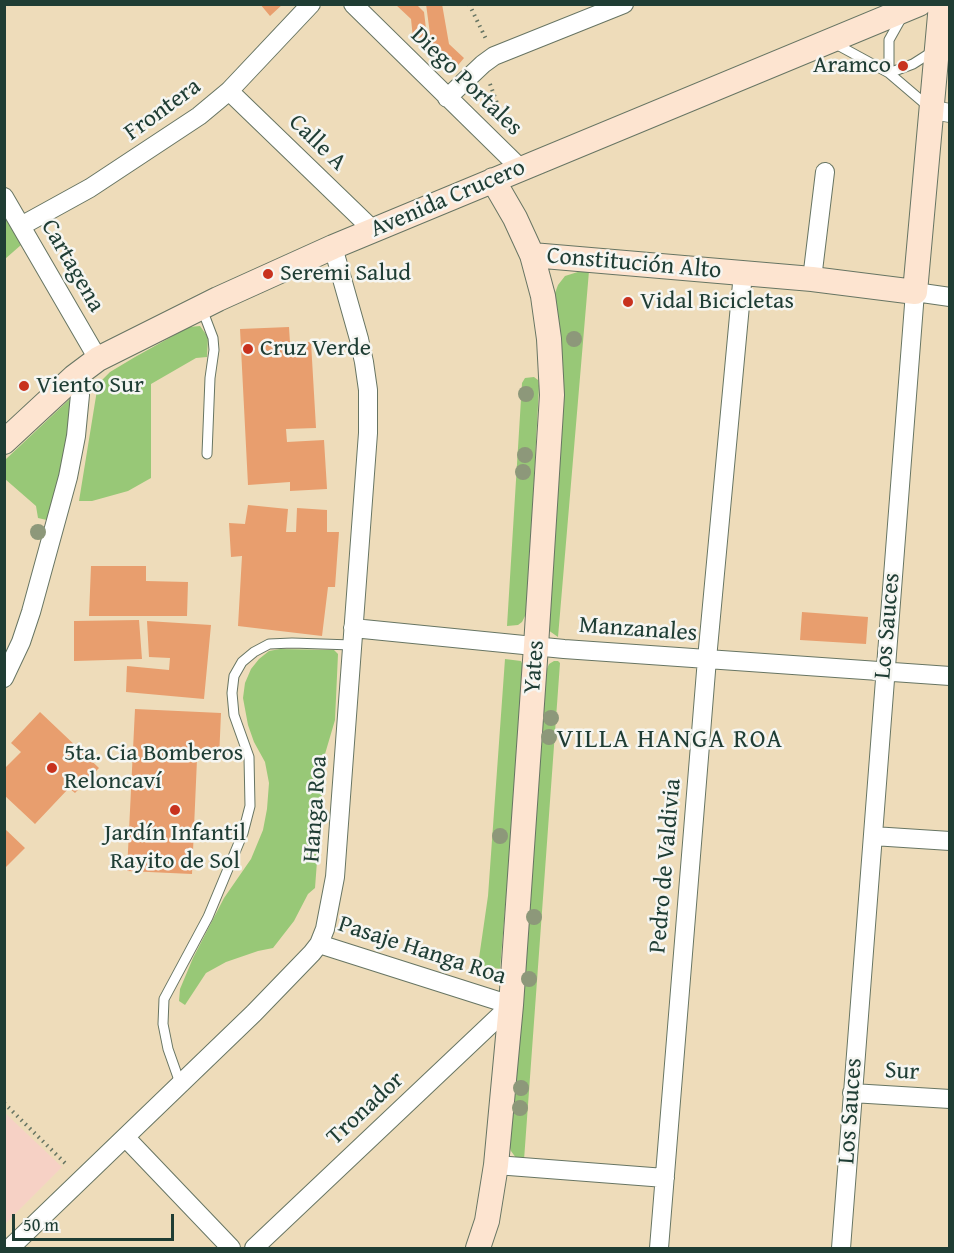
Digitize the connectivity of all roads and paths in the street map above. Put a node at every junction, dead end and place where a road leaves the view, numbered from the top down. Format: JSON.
{"nodes":[{"id":1,"x":311,"y":4,"type":"edge"},
{"id":2,"x":353,"y":4,"type":"edge"},
{"id":3,"x":469,"y":4,"type":"edge"},
{"id":4,"x":624,"y":4,"type":"edge"},
{"id":5,"x":941,"y":4,"type":"edge"},
{"id":6,"x":912,"y":8,"type":"edge"},
{"id":7,"x":830,"y":41,"type":"junction"},
{"id":8,"x":939,"y":48,"type":"junction"},
{"id":9,"x":489,"y":60,"type":"junction"},
{"id":10,"x":889,"y":73,"type":"junction"},
{"id":11,"x":229,"y":91,"type":"junction"},
{"id":12,"x":447,"y":98,"type":"junction"},
{"id":13,"x":941,"y":112,"type":"edge"},
{"id":14,"x":506,"y":126,"type":"dead end"},
{"id":15,"x":520,"y":168,"type":"junction"},
{"id":16,"x":825,"y":172,"type":"dead end"},
{"id":17,"x":493,"y":180,"type":"junction"},
{"id":18,"x":10,"y":212,"type":"edge"},
{"id":19,"x":373,"y":230,"type":"junction"},
{"id":20,"x":333,"y":247,"type":"junction"},
{"id":21,"x":532,"y":255,"type":"junction"},
{"id":22,"x":743,"y":273,"type":"junction"},
{"id":23,"x":812,"y":279,"type":"junction"},
{"id":24,"x":915,"y":292,"type":"junction"},
{"id":25,"x":950,"y":297,"type":"edge"},
{"id":26,"x":201,"y":308,"type":"junction"},
{"id":27,"x":98,"y":359,"type":"junction"},
{"id":28,"x":74,"y":377,"type":"junction"},
{"id":29,"x":4,"y":442,"type":"edge"},
{"id":30,"x":207,"y":454,"type":"dead end"},
{"id":31,"x":352,"y":637,"type":"junction"},
{"id":32,"x":537,"y":646,"type":"junction"},
{"id":33,"x":707,"y":660,"type":"junction"},
{"id":34,"x":884,"y":672,"type":"junction"},
{"id":35,"x":950,"y":676,"type":"edge"},
{"id":36,"x":4,"y":678,"type":"edge"},
{"id":37,"x":873,"y":836,"type":"junction"},
{"id":38,"x":950,"y":841,"type":"edge"},
{"id":39,"x":319,"y":944,"type":"junction"},
{"id":40,"x":511,"y":1005,"type":"junction"},
{"id":41,"x":180,"y":1083,"type":"junction"},
{"id":42,"x":852,"y":1093,"type":"junction"},
{"id":43,"x":950,"y":1099,"type":"edge"},
{"id":44,"x":4,"y":1103,"type":"edge"},
{"id":45,"x":126,"y":1138,"type":"junction"},
{"id":46,"x":496,"y":1165,"type":"junction"},
{"id":47,"x":664,"y":1178,"type":"junction"},
{"id":48,"x":81,"y":1179,"type":"junction"},
{"id":49,"x":10,"y":1248,"type":"edge"},
{"id":50,"x":231,"y":1248,"type":"edge"},
{"id":51,"x":254,"y":1248,"type":"edge"},
{"id":52,"x":478,"y":1248,"type":"edge"},
{"id":53,"x":659,"y":1248,"type":"edge"},
{"id":54,"x":841,"y":1248,"type":"edge"}],
"edges":[{"from":1,"to":11,"type":"street","name":"Frontera"},
{"from":2,"to":12,"type":"street","name":"Diego Portales"},
{"from":3,"to":9,"type":"path"},
{"from":4,"to":9,"type":"street"},
{"from":5,"to":8,"type":"main road","name":"Los Sauces"},
{"from":6,"to":7,"type":"main road","name":"Avenida Crucero"},
{"from":6,"to":10,"type":"lane"},
{"from":7,"to":10,"type":"lane"},
{"from":7,"to":15,"type":"main road","name":"Avenida Crucero"},
{"from":8,"to":10,"type":"lane"},
{"from":8,"to":13,"type":"main road","name":"Los Sauces"},
{"from":9,"to":12,"type":"street"},
{"from":9,"to":14,"type":"path"},
{"from":10,"to":13,"type":"lane"},
{"from":11,"to":18,"type":"street","name":"Frontera"},
{"from":11,"to":19,"type":"street","name":"Calle A"},
{"from":12,"to":15,"type":"street","name":"Diego Portales"},
{"from":13,"to":24,"type":"main road","name":"Los Sauces"},
{"from":15,"to":17,"type":"main road","name":"Avenida Crucero"},
{"from":16,"to":23,"type":"street"},
{"from":17,"to":19,"type":"main road","name":"Avenida Crucero"},
{"from":17,"to":21,"type":"main road","name":"Yates"},
{"from":18,"to":27,"type":"street","name":"Cartagena"},
{"from":19,"to":20,"type":"main road","name":"Avenida Crucero"},
{"from":20,"to":26,"type":"main road","name":"Avenida Crucero"},
{"from":20,"to":31,"type":"street","name":"Hanga Roa"},
{"from":21,"to":22,"type":"main road","name":"Constitución Alto"},
{"from":21,"to":32,"type":"main road","name":"Yates"},
{"from":22,"to":23,"type":"main road","name":"Constitución Alto"},
{"from":22,"to":33,"type":"street","name":"Pedro de Valdivia"},
{"from":23,"to":24,"type":"main road","name":"Constitución Alto"},
{"from":24,"to":25,"type":"street","name":"Constitución Alto"},
{"from":24,"to":34,"type":"street","name":"Los Sauces"},
{"from":26,"to":27,"type":"main road","name":"Avenida Crucero"},
{"from":26,"to":30,"type":"lane"},
{"from":27,"to":28,"type":"main road","name":"Avenida Crucero"},
{"from":28,"to":29,"type":"main road","name":"Avenida Crucero"},
{"from":28,"to":36,"type":"street"},
{"from":31,"to":32,"type":"street","name":"Manzanales"},
{"from":31,"to":39,"type":"street","name":"Hanga Roa"},
{"from":31,"to":41,"type":"lane"},
{"from":32,"to":33,"type":"street","name":"Manzanales"},
{"from":32,"to":40,"type":"main road","name":"Yates"},
{"from":33,"to":34,"type":"street","name":"Manzanales"},
{"from":33,"to":47,"type":"street","name":"Pedro de Valdivia"},
{"from":34,"to":35,"type":"street","name":"Manzanales"},
{"from":34,"to":37,"type":"street","name":"Los Sauces"},
{"from":37,"to":38,"type":"street"},
{"from":37,"to":42,"type":"street","name":"Los Sauces"},
{"from":39,"to":40,"type":"street","name":"Pasaje Hanga Roa"},
{"from":39,"to":41,"type":"street","name":"Hanga Roa"},
{"from":40,"to":46,"type":"main road","name":"Yates"},
{"from":40,"to":51,"type":"street","name":"Tronador"},
{"from":41,"to":45,"type":"street","name":"Hanga Roa"},
{"from":42,"to":43,"type":"street","name":"Sur"},
{"from":42,"to":54,"type":"street","name":"Los Sauces"},
{"from":44,"to":48,"type":"path"},
{"from":45,"to":48,"type":"street","name":"Hanga Roa"},
{"from":45,"to":50,"type":"street"},
{"from":46,"to":47,"type":"street"},
{"from":46,"to":52,"type":"main road","name":"Yates"},
{"from":47,"to":53,"type":"street","name":"Pedro de Valdivia"},
{"from":48,"to":49,"type":"street","name":"Hanga Roa"}]}
